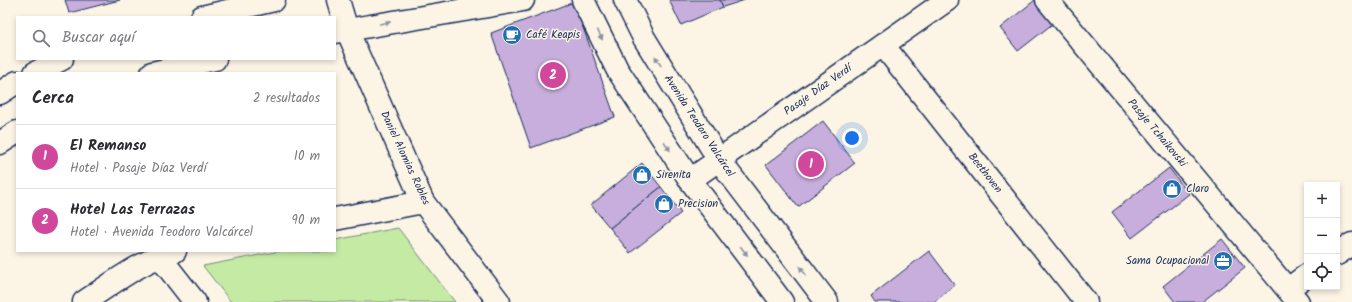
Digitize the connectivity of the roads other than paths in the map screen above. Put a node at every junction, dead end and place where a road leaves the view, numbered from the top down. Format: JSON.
{"nodes":[{"id":1,"x":274,"y":0,"type":"edge"},
{"id":2,"x":338,"y":0,"type":"edge"},
{"id":3,"x":523,"y":0,"type":"edge"},
{"id":4,"x":583,"y":0,"type":"edge"},
{"id":5,"x":625,"y":0,"type":"edge"},
{"id":6,"x":947,"y":0,"type":"edge"},
{"id":7,"x":1047,"y":0,"type":"edge"},
{"id":8,"x":206,"y":16,"type":"edge"},
{"id":9,"x":341,"y":31,"type":"edge"},
{"id":10,"x":883,"y":45,"type":"junction"},
{"id":11,"x":60,"y":60,"type":"edge"},
{"id":12,"x":210,"y":60,"type":"edge"},
{"id":13,"x":37,"y":72,"type":"edge"},
{"id":14,"x":156,"y":72,"type":"edge"},
{"id":15,"x":16,"y":83,"type":"edge"},
{"id":16,"x":0,"y":93,"type":"edge"},
{"id":17,"x":16,"y":133,"type":"edge"},
{"id":18,"x":0,"y":143,"type":"edge"},
{"id":19,"x":719,"y":160,"type":"junction"},
{"id":20,"x":690,"y":180,"type":"junction"},
{"id":21,"x":423,"y":202,"type":"junction"},
{"id":22,"x":336,"y":219,"type":"edge"},
{"id":23,"x":1352,"y":244,"type":"edge"},
{"id":24,"x":1340,"y":252,"type":"edge"},
{"id":25,"x":167,"y":253,"type":"edge"},
{"id":26,"x":1304,"y":280,"type":"edge"},
{"id":27,"x":1293,"y":296,"type":"edge"},
{"id":28,"x":84,"y":302,"type":"edge"},
{"id":29,"x":195,"y":302,"type":"edge"},
{"id":30,"x":499,"y":302,"type":"edge"},
{"id":31,"x":782,"y":302,"type":"edge"},
{"id":32,"x":827,"y":302,"type":"edge"},
{"id":33,"x":1086,"y":302,"type":"edge"}],
"edges":[{"from":1,"to":8,"type":"street"},
{"from":2,"to":9,"type":"street","name":"Daniel Alomias Robles"},
{"from":9,"to":3,"type":"street","one_way":true},
{"from":4,"to":20,"type":"street","one_way":true},
{"from":19,"to":5,"type":"street","name":"Avenida Teodoro Valcárcel","one_way":true},
{"from":6,"to":10,"type":"street","name":"Pasaje Díaz Verdí"},
{"from":7,"to":27,"type":"street","name":"Pasaje Tchaikovski"},
{"from":9,"to":21,"type":"street","name":"Daniel Alomias Robles"},
{"from":10,"to":19,"type":"street","name":"Pasaje Díaz Verdí"},
{"from":10,"to":33,"type":"street","name":"Beethoven"},
{"from":11,"to":13,"type":"street"},
{"from":12,"to":14,"type":"street"},
{"from":15,"to":16,"type":"street"},
{"from":17,"to":18,"type":"street"},
{"from":19,"to":20,"type":"street","name":"Pasaje Díaz Verdí"},
{"from":32,"to":19,"type":"street","name":"Avenida Teodoro Valcárcel","one_way":true},
{"from":20,"to":31,"type":"street","one_way":true},
{"from":21,"to":22,"type":"street"},
{"from":21,"to":30,"type":"street","name":"Daniel Alomias Robles"},
{"from":23,"to":24,"type":"street"},
{"from":25,"to":28,"type":"street"},
{"from":25,"to":29,"type":"street"},
{"from":26,"to":27,"type":"street"}]}
